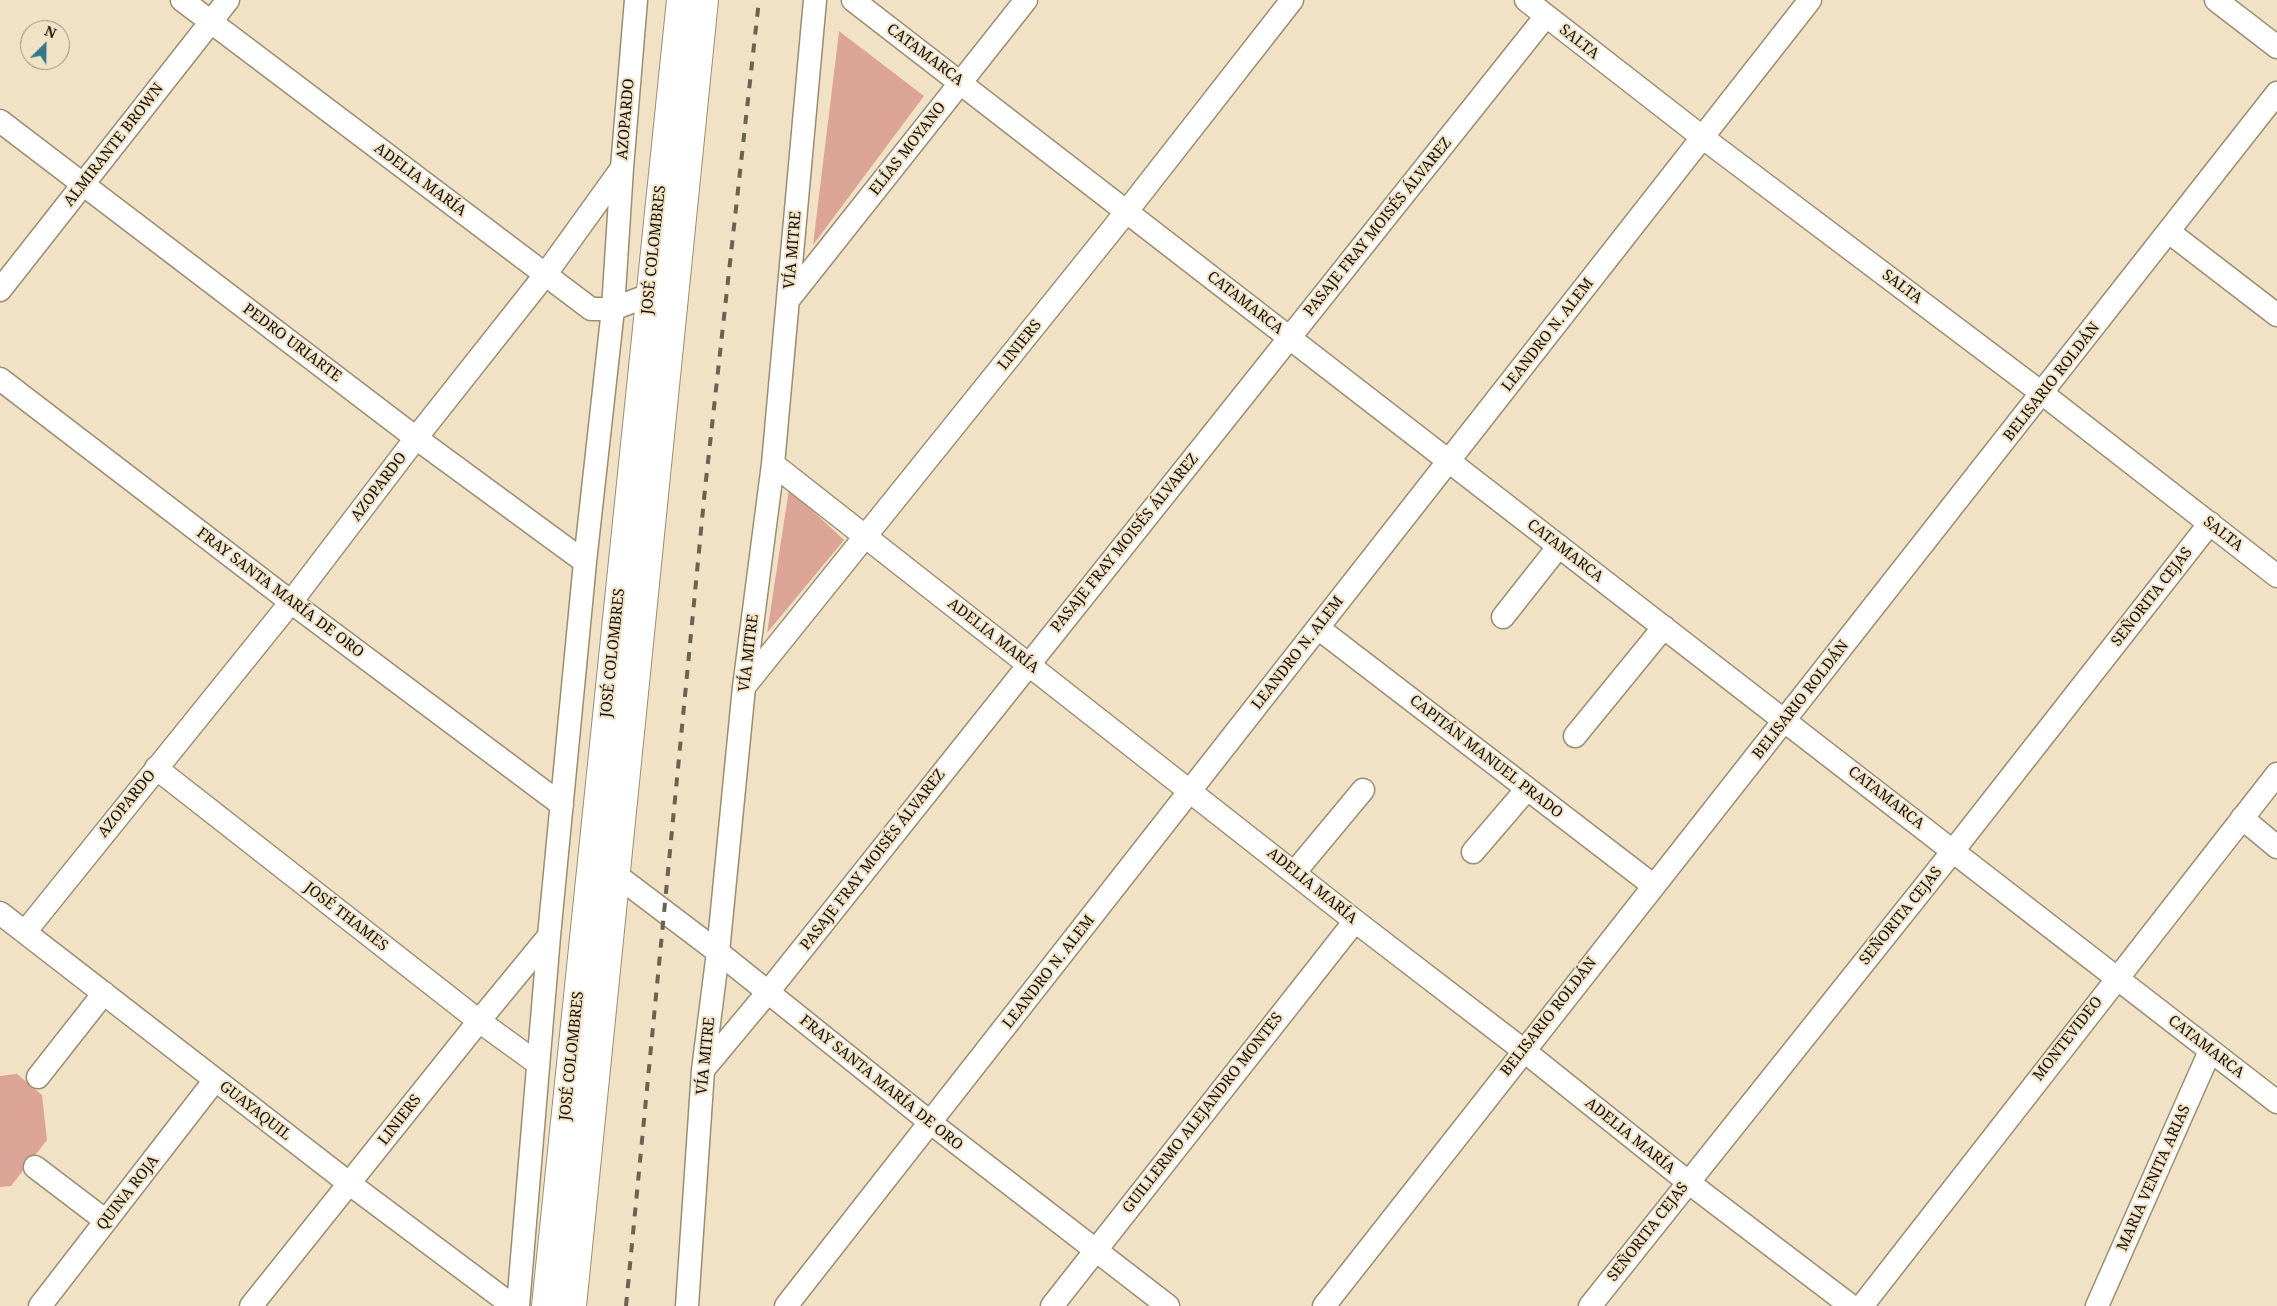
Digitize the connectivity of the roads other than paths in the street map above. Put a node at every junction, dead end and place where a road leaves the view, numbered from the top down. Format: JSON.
{"nodes":[{"id":1,"x":182,"y":0,"type":"edge"},
{"id":2,"x":228,"y":0,"type":"edge"},
{"id":3,"x":636,"y":0,"type":"edge"},
{"id":4,"x":680,"y":0,"type":"edge"},
{"id":5,"x":704,"y":0,"type":"edge"},
{"id":6,"x":815,"y":0,"type":"edge"},
{"id":7,"x":853,"y":0,"type":"edge"},
{"id":8,"x":1026,"y":0,"type":"edge"},
{"id":9,"x":1292,"y":0,"type":"edge"},
{"id":10,"x":1526,"y":0,"type":"edge"},
{"id":11,"x":1810,"y":0,"type":"edge"},
{"id":12,"x":2216,"y":0,"type":"edge"},
{"id":13,"x":1546,"y":16,"type":"junction"},
{"id":14,"x":211,"y":22,"type":"junction"},
{"id":15,"x":2277,"y":47,"type":"edge"},
{"id":16,"x":961,"y":82,"type":"junction"},
{"id":17,"x":2277,"y":93,"type":"edge"},
{"id":18,"x":0,"y":121,"type":"edge"},
{"id":19,"x":1702,"y":137,"type":"junction"},
{"id":20,"x":622,"y":168,"type":"junction"},
{"id":21,"x":83,"y":185,"type":"junction"},
{"id":22,"x":1127,"y":211,"type":"junction"},
{"id":23,"x":2169,"y":232,"type":"junction"},
{"id":24,"x":545,"y":275,"type":"junction"},
{"id":25,"x":0,"y":290,"type":"edge"},
{"id":26,"x":662,"y":296,"type":"junction"},
{"id":27,"x":789,"y":299,"type":"junction"},
{"id":28,"x":613,"y":309,"type":"junction"},
{"id":29,"x":2277,"y":315,"type":"edge"},
{"id":30,"x":1290,"y":337,"type":"junction"},
{"id":31,"x":0,"y":379,"type":"edge"},
{"id":32,"x":2043,"y":394,"type":"junction"},
{"id":33,"x":416,"y":438,"type":"junction"},
{"id":34,"x":1450,"y":461,"type":"junction"},
{"id":35,"x":773,"y":464,"type":"junction"},
{"id":36,"x":2210,"y":523,"type":"junction"},
{"id":37,"x":866,"y":536,"type":"junction"},
{"id":38,"x":1559,"y":546,"type":"junction"},
{"id":39,"x":585,"y":562,"type":"junction"},
{"id":40,"x":2277,"y":576,"type":"edge"},
{"id":41,"x":292,"y":602,"type":"junction"},
{"id":42,"x":1503,"y":617,"type":"dead end"},
{"id":43,"x":1664,"y":627,"type":"junction"},
{"id":44,"x":1318,"y":628,"type":"junction"},
{"id":45,"x":1029,"y":664,"type":"junction"},
{"id":46,"x":744,"y":687,"type":"junction"},
{"id":47,"x":1785,"y":720,"type":"junction"},
{"id":48,"x":1575,"y":736,"type":"dead end"},
{"id":49,"x":156,"y":768,"type":"junction"},
{"id":50,"x":2277,"y":774,"type":"edge"},
{"id":51,"x":1527,"y":789,"type":"junction"},
{"id":52,"x":1191,"y":790,"type":"junction"},
{"id":53,"x":1363,"y":790,"type":"dead end"},
{"id":54,"x":562,"y":806,"type":"junction"},
{"id":55,"x":2242,"y":818,"type":"junction"},
{"id":56,"x":2277,"y":847,"type":"edge"},
{"id":57,"x":1953,"y":851,"type":"junction"},
{"id":58,"x":1473,"y":852,"type":"dead end"},
{"id":59,"x":603,"y":869,"type":"junction"},
{"id":60,"x":1294,"y":873,"type":"junction"},
{"id":61,"x":1654,"y":886,"type":"junction"},
{"id":62,"x":0,"y":913,"type":"edge"},
{"id":63,"x":1355,"y":921,"type":"junction"},
{"id":64,"x":25,"y":932,"type":"junction"},
{"id":65,"x":549,"y":936,"type":"junction"},
{"id":66,"x":718,"y":952,"type":"junction"},
{"id":67,"x":2116,"y":977,"type":"junction"},
{"id":68,"x":768,"y":992,"type":"junction"},
{"id":69,"x":104,"y":993,"type":"junction"},
{"id":70,"x":479,"y":1021,"type":"junction"},
{"id":71,"x":1523,"y":1050,"type":"junction"},
{"id":72,"x":2210,"y":1051,"type":"junction"},
{"id":73,"x":537,"y":1063,"type":"junction"},
{"id":74,"x":703,"y":1070,"type":"junction"},
{"id":75,"x":38,"y":1077,"type":"dead end"},
{"id":76,"x":215,"y":1080,"type":"junction"},
{"id":77,"x":2277,"y":1102,"type":"edge"},
{"id":78,"x":931,"y":1123,"type":"junction"},
{"id":79,"x":35,"y":1166,"type":"dead end"},
{"id":80,"x":1688,"y":1182,"type":"junction"},
{"id":81,"x":350,"y":1184,"type":"junction"},
{"id":82,"x":106,"y":1221,"type":"junction"},
{"id":83,"x":1096,"y":1251,"type":"junction"},
{"id":84,"x":40,"y":1306,"type":"edge"},
{"id":85,"x":251,"y":1306,"type":"edge"},
{"id":86,"x":513,"y":1306,"type":"edge"},
{"id":87,"x":518,"y":1306,"type":"edge"},
{"id":88,"x":546,"y":1306,"type":"edge"},
{"id":89,"x":572,"y":1306,"type":"edge"},
{"id":90,"x":687,"y":1306,"type":"edge"},
{"id":91,"x":786,"y":1306,"type":"edge"},
{"id":92,"x":1052,"y":1306,"type":"edge"},
{"id":93,"x":1168,"y":1306,"type":"edge"},
{"id":94,"x":1324,"y":1306,"type":"edge"},
{"id":95,"x":1590,"y":1306,"type":"edge"},
{"id":96,"x":1851,"y":1306,"type":"edge"},
{"id":97,"x":1862,"y":1306,"type":"edge"},
{"id":98,"x":2097,"y":1306,"type":"edge"}],
"edges":[{"from":1,"to":14,"type":"street","name":"ADELIA MARÍA"},
{"from":2,"to":14,"type":"street","name":"ALMIRANTE BROWN"},
{"from":3,"to":20,"type":"street","name":"AZOPARDO"},
{"from":4,"to":26,"type":"main road","name":"JOSÉ COLOMBRES"},
{"from":5,"to":26,"type":"main road","name":"JOSÉ COLOMBRES"},
{"from":6,"to":27,"type":"street","name":"VÍA MITRE"},
{"from":7,"to":16,"type":"street","name":"CATAMARCA"},
{"from":8,"to":16,"type":"street","name":"ELÍAS MOYANO"},
{"from":9,"to":22,"type":"street","name":"LINIERS"},
{"from":10,"to":13,"type":"street","name":"SALTA"},
{"from":11,"to":19,"type":"street","name":"LEANDRO N. ALEM"},
{"from":12,"to":15,"type":"street"},
{"from":13,"to":19,"type":"street","name":"SALTA"},
{"from":13,"to":30,"type":"street","name":"PASAJE FRAY MOISÉS ÁLVAREZ"},
{"from":14,"to":21,"type":"street","name":"ALMIRANTE BROWN"},
{"from":14,"to":24,"type":"street","name":"ADELIA MARÍA"},
{"from":16,"to":22,"type":"street","name":"CATAMARCA"},
{"from":16,"to":27,"type":"street","name":"ELÍAS MOYANO"},
{"from":17,"to":23,"type":"street","name":"BELISARIO ROLDÁN"},
{"from":18,"to":21,"type":"street","name":"PEDRO URIARTE"},
{"from":19,"to":32,"type":"street","name":"SALTA"},
{"from":19,"to":34,"type":"street","name":"LEANDRO N. ALEM"},
{"from":20,"to":24,"type":"street","name":"AZOPARDO"},
{"from":20,"to":28,"type":"street"},
{"from":21,"to":25,"type":"street","name":"ALMIRANTE BROWN"},
{"from":21,"to":33,"type":"street","name":"PEDRO URIARTE"},
{"from":22,"to":30,"type":"street","name":"CATAMARCA"},
{"from":22,"to":37,"type":"street","name":"LINIERS"},
{"from":23,"to":29,"type":"street"},
{"from":23,"to":32,"type":"street","name":"BELISARIO ROLDÁN"},
{"from":24,"to":28,"type":"street","name":"ADELIA MARÍA"},
{"from":24,"to":33,"type":"street","name":"AZOPARDO"},
{"from":26,"to":28,"type":"street","name":"ADELIA MARÍA"},
{"from":26,"to":59,"type":"main road","name":"JOSÉ COLOMBRES"},
{"from":27,"to":35,"type":"street","name":"VÍA MITRE"},
{"from":28,"to":39,"type":"street"},
{"from":30,"to":34,"type":"street","name":"CATAMARCA"},
{"from":30,"to":45,"type":"street","name":"PASAJE FRAY MOISÉS ÁLVAREZ"},
{"from":31,"to":41,"type":"street","name":"FRAY SANTA MARÍA DE ORO"},
{"from":32,"to":36,"type":"street","name":"SALTA"},
{"from":32,"to":47,"type":"street","name":"BELISARIO ROLDÁN"},
{"from":33,"to":39,"type":"street","name":"PEDRO URIARTE"},
{"from":33,"to":41,"type":"street","name":"AZOPARDO"},
{"from":34,"to":38,"type":"street","name":"CATAMARCA"},
{"from":34,"to":44,"type":"street","name":"LEANDRO N. ALEM"},
{"from":35,"to":37,"type":"street","name":"ADELIA MARÍA"},
{"from":35,"to":46,"type":"street","name":"VÍA MITRE"},
{"from":36,"to":40,"type":"street","name":"SALTA"},
{"from":36,"to":57,"type":"street","name":"SEÑORITA CEJAS"},
{"from":37,"to":45,"type":"street","name":"ADELIA MARÍA"},
{"from":37,"to":46,"type":"street","name":"LINIERS"},
{"from":38,"to":42,"type":"street"},
{"from":38,"to":43,"type":"street","name":"CATAMARCA"},
{"from":39,"to":54,"type":"street"},
{"from":41,"to":49,"type":"street","name":"AZOPARDO"},
{"from":41,"to":54,"type":"street","name":"FRAY SANTA MARÍA DE ORO"},
{"from":43,"to":47,"type":"street","name":"CATAMARCA"},
{"from":43,"to":48,"type":"street"},
{"from":44,"to":51,"type":"street","name":"CAPITÁN MANUEL PRADO"},
{"from":44,"to":52,"type":"street","name":"LEANDRO N. ALEM"},
{"from":45,"to":52,"type":"street","name":"ADELIA MARÍA"},
{"from":45,"to":68,"type":"street","name":"PASAJE FRAY MOISÉS ÁLVAREZ"},
{"from":46,"to":66,"type":"street","name":"VÍA MITRE"},
{"from":47,"to":57,"type":"street","name":"CATAMARCA"},
{"from":47,"to":61,"type":"street","name":"BELISARIO ROLDÁN"},
{"from":49,"to":64,"type":"street","name":"AZOPARDO"},
{"from":49,"to":70,"type":"street","name":"JOSÉ THAMES"},
{"from":50,"to":55,"type":"street","name":"MONTEVIDEO"},
{"from":51,"to":58,"type":"street"},
{"from":51,"to":61,"type":"street","name":"CAPITÁN MANUEL PRADO"},
{"from":52,"to":60,"type":"street","name":"ADELIA MARÍA"},
{"from":52,"to":78,"type":"street","name":"LEANDRO N. ALEM"},
{"from":53,"to":60,"type":"street"},
{"from":54,"to":65,"type":"street"},
{"from":55,"to":56,"type":"street"},
{"from":55,"to":67,"type":"street","name":"MONTEVIDEO"},
{"from":57,"to":67,"type":"street","name":"CATAMARCA"},
{"from":57,"to":80,"type":"street","name":"SEÑORITA CEJAS"},
{"from":59,"to":66,"type":"street","name":"FRAY SANTA MARÍA DE ORO"},
{"from":59,"to":88,"type":"main road","name":"JOSÉ COLOMBRES"},
{"from":59,"to":89,"type":"main road","name":"JOSÉ COLOMBRES"},
{"from":60,"to":63,"type":"street","name":"ADELIA MARÍA"},
{"from":61,"to":71,"type":"street","name":"BELISARIO ROLDÁN"},
{"from":62,"to":64,"type":"street","name":"GUAYAQUIL"},
{"from":63,"to":71,"type":"street","name":"ADELIA MARÍA"},
{"from":63,"to":83,"type":"street","name":"GUILLERMO ALEJANDRO MONTES"},
{"from":64,"to":69,"type":"street","name":"GUAYAQUIL"},
{"from":65,"to":70,"type":"street","name":"LINIERS"},
{"from":65,"to":73,"type":"street"},
{"from":66,"to":68,"type":"street","name":"FRAY SANTA MARÍA DE ORO"},
{"from":66,"to":74,"type":"street","name":"VÍA MITRE"},
{"from":67,"to":72,"type":"street","name":"CATAMARCA"},
{"from":67,"to":97,"type":"street","name":"MONTEVIDEO"},
{"from":68,"to":74,"type":"street","name":"PASAJE FRAY MOISÉS ÁLVAREZ"},
{"from":68,"to":78,"type":"street","name":"FRAY SANTA MARÍA DE ORO"},
{"from":69,"to":75,"type":"street"},
{"from":69,"to":76,"type":"street","name":"GUAYAQUIL"},
{"from":70,"to":73,"type":"street","name":"JOSÉ THAMES"},
{"from":70,"to":81,"type":"street","name":"LINIERS"},
{"from":71,"to":80,"type":"street","name":"ADELIA MARÍA"},
{"from":71,"to":94,"type":"street","name":"BELISARIO ROLDÁN"},
{"from":72,"to":77,"type":"street","name":"CATAMARCA"},
{"from":72,"to":98,"type":"street","name":"MARIA VENITA ARIAS"},
{"from":73,"to":87,"type":"street"},
{"from":74,"to":90,"type":"street","name":"VÍA MITRE"},
{"from":76,"to":81,"type":"street","name":"GUAYAQUIL"},
{"from":76,"to":82,"type":"street","name":"QUINA ROJA"},
{"from":78,"to":83,"type":"street","name":"FRAY SANTA MARÍA DE ORO"},
{"from":78,"to":91,"type":"street","name":"LEANDRO N. ALEM"},
{"from":79,"to":82,"type":"street"},
{"from":80,"to":95,"type":"street","name":"SEÑORITA CEJAS"},
{"from":80,"to":96,"type":"street","name":"ADELIA MARÍA"},
{"from":81,"to":85,"type":"street","name":"LINIERS"},
{"from":81,"to":86,"type":"street","name":"GUAYAQUIL"},
{"from":82,"to":84,"type":"street","name":"QUINA ROJA"},
{"from":83,"to":92,"type":"street","name":"GUILLERMO ALEJANDRO MONTES"},
{"from":83,"to":93,"type":"street","name":"FRAY SANTA MARÍA DE ORO"}]}
